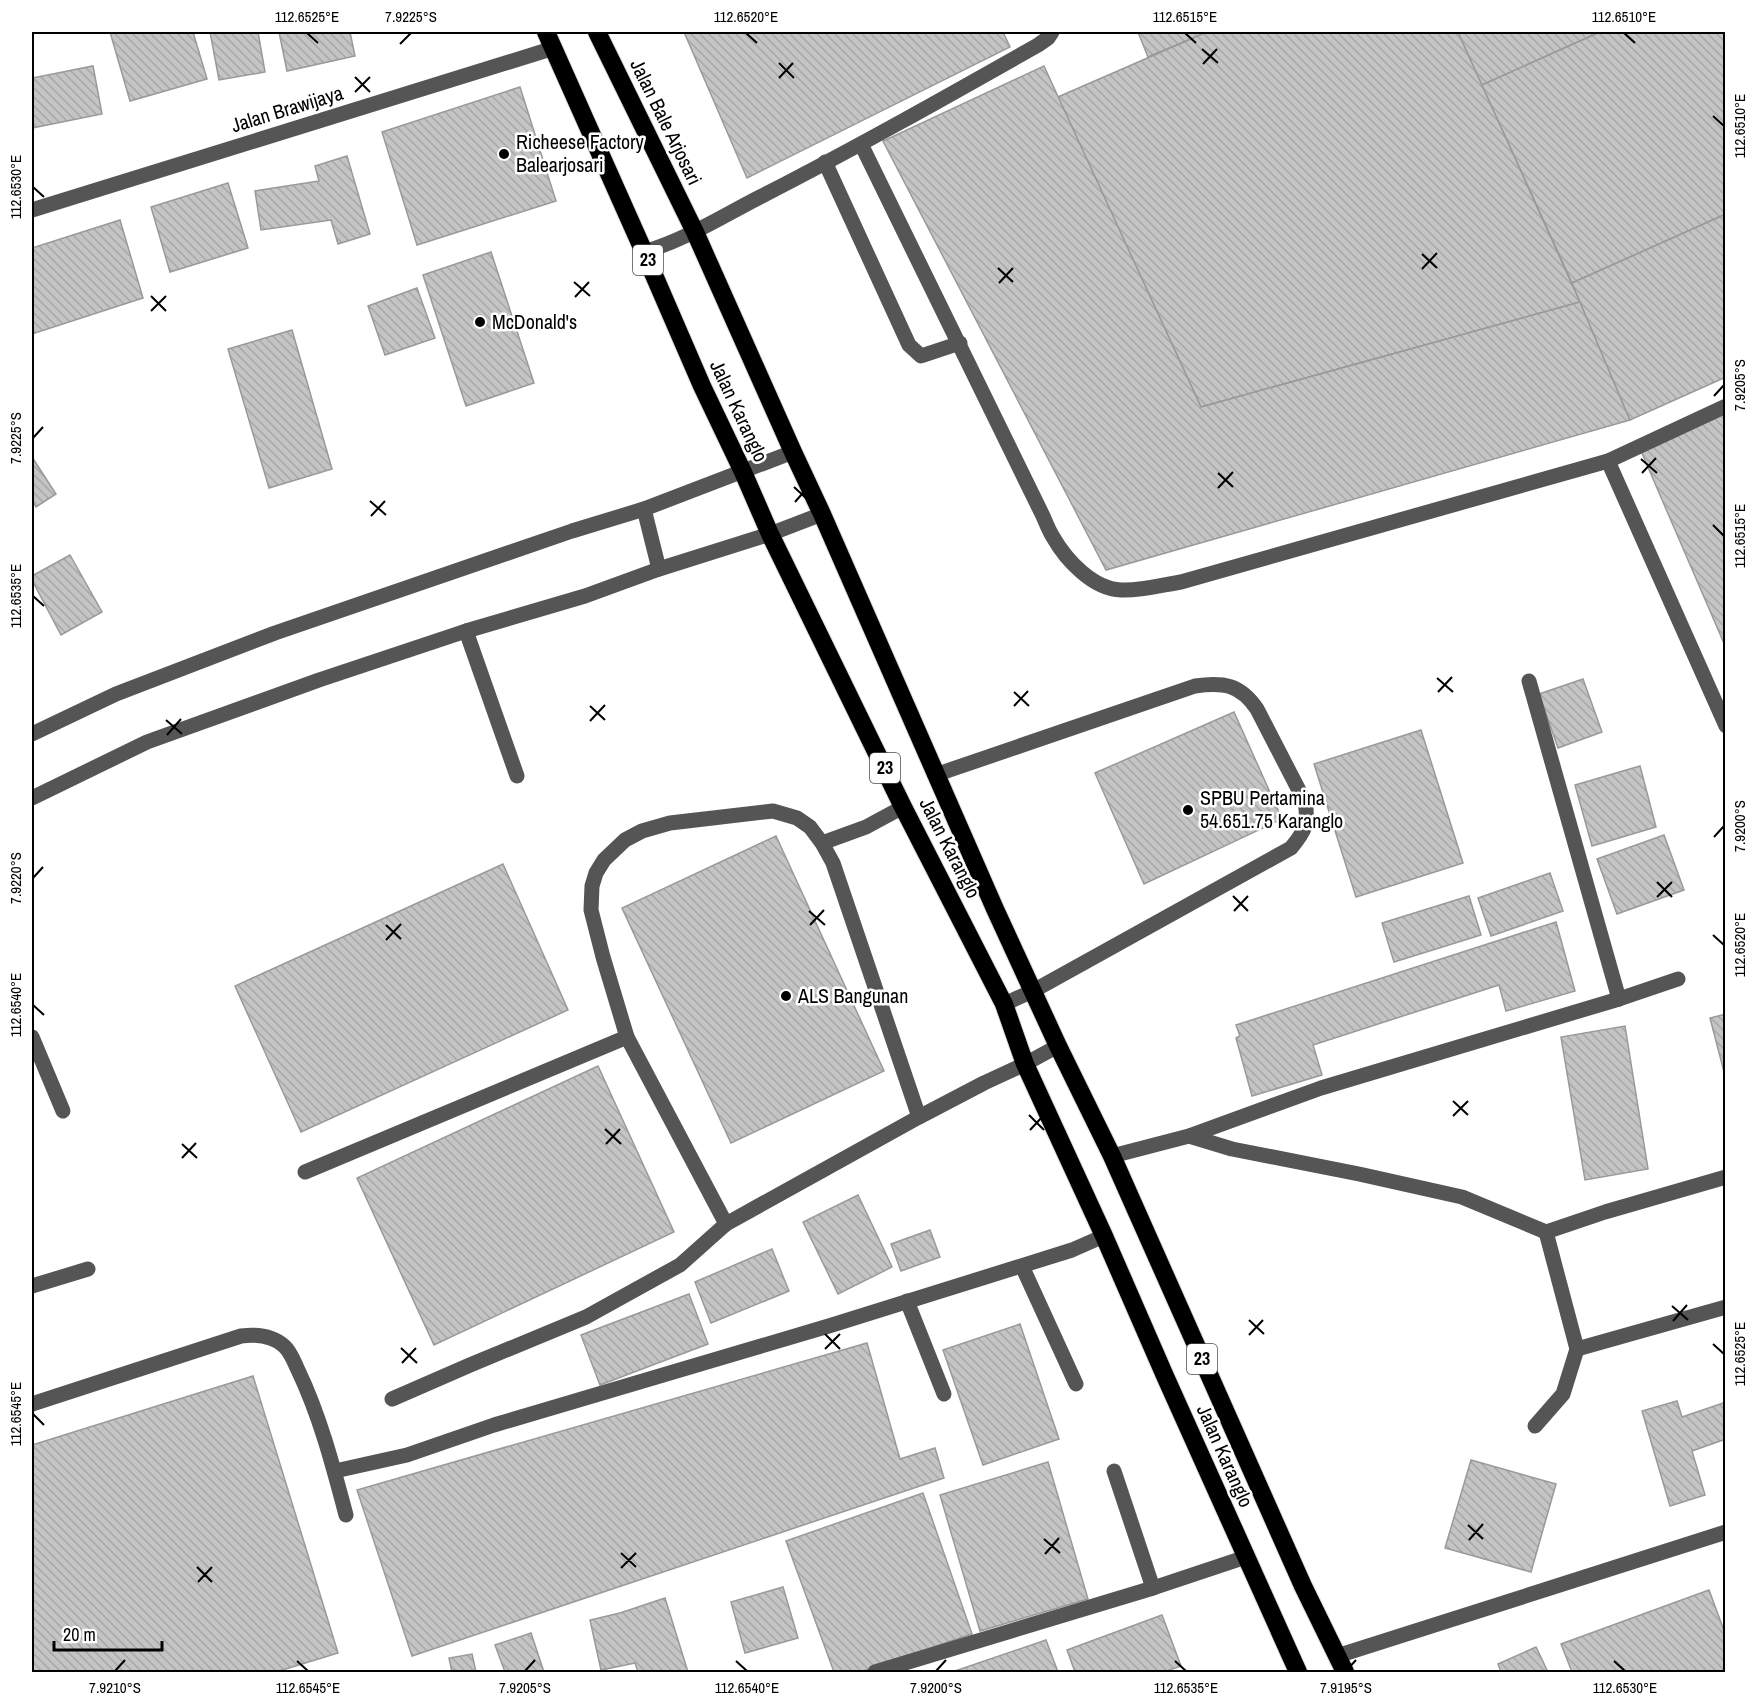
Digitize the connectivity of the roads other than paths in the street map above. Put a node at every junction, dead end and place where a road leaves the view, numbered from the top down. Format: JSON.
{"nodes":[{"id":1,"x":597,"y":32,"type":"edge"},
{"id":2,"x":1052,"y":32,"type":"edge"},
{"id":3,"x":550,"y":40,"type":"edge"},
{"id":4,"x":861,"y":144,"type":"junction"},
{"id":5,"x":825,"y":162,"type":"junction"},
{"id":6,"x":32,"y":210,"type":"edge"},
{"id":7,"x":695,"y":232,"type":"junction"},
{"id":8,"x":644,"y":252,"type":"junction"},
{"id":9,"x":960,"y":343,"type":"junction"},
{"id":10,"x":1725,"y":406,"type":"edge"},
{"id":11,"x":793,"y":452,"type":"junction"},
{"id":12,"x":1608,"y":461,"type":"junction"},
{"id":13,"x":743,"y":472,"type":"junction"},
{"id":14,"x":644,"y":509,"type":"junction"},
{"id":15,"x":822,"y":514,"type":"junction"},
{"id":16,"x":770,"y":534,"type":"junction"},
{"id":17,"x":659,"y":569,"type":"junction"},
{"id":18,"x":466,"y":631,"type":"junction"},
{"id":19,"x":1529,"y":681,"type":"dead end"},
{"id":20,"x":1725,"y":726,"type":"edge"},
{"id":21,"x":32,"y":734,"type":"edge"},
{"id":22,"x":935,"y":775,"type":"junction"},
{"id":23,"x":517,"y":776,"type":"dead end"},
{"id":24,"x":32,"y":798,"type":"edge"},
{"id":25,"x":903,"y":807,"type":"junction"},
{"id":26,"x":822,"y":843,"type":"junction"},
{"id":27,"x":1678,"y":979,"type":"dead end"},
{"id":28,"x":1033,"y":991,"type":"junction"},
{"id":29,"x":1619,"y":999,"type":"junction"},
{"id":30,"x":1004,"y":1004,"type":"junction"},
{"id":31,"x":32,"y":1037,"type":"edge"},
{"id":32,"x":627,"y":1037,"type":"junction"},
{"id":33,"x":1058,"y":1046,"type":"junction"},
{"id":34,"x":1025,"y":1064,"type":"junction"},
{"id":35,"x":63,"y":1111,"type":"dead end"},
{"id":36,"x":919,"y":1117,"type":"junction"},
{"id":37,"x":1189,"y":1136,"type":"junction"},
{"id":38,"x":1112,"y":1156,"type":"junction"},
{"id":39,"x":305,"y":1172,"type":"dead end"},
{"id":40,"x":1725,"y":1177,"type":"edge"},
{"id":41,"x":726,"y":1224,"type":"junction"},
{"id":42,"x":1546,"y":1232,"type":"junction"},
{"id":43,"x":1104,"y":1236,"type":"junction"},
{"id":44,"x":1022,"y":1266,"type":"junction"},
{"id":45,"x":88,"y":1269,"type":"dead end"},
{"id":46,"x":32,"y":1286,"type":"edge"},
{"id":47,"x":908,"y":1301,"type":"junction"},
{"id":48,"x":1725,"y":1307,"type":"edge"},
{"id":49,"x":1577,"y":1349,"type":"junction"},
{"id":50,"x":1076,"y":1384,"type":"dead end"},
{"id":51,"x":944,"y":1395,"type":"dead end"},
{"id":52,"x":392,"y":1399,"type":"dead end"},
{"id":53,"x":32,"y":1404,"type":"edge"},
{"id":54,"x":1535,"y":1426,"type":"dead end"},
{"id":55,"x":335,"y":1471,"type":"junction"},
{"id":56,"x":1114,"y":1471,"type":"dead end"},
{"id":57,"x":345,"y":1515,"type":"dead end"},
{"id":58,"x":1725,"y":1532,"type":"edge"},
{"id":59,"x":1246,"y":1557,"type":"junction"},
{"id":60,"x":1153,"y":1588,"type":"junction"},
{"id":61,"x":1341,"y":1664,"type":"edge"},
{"id":62,"x":874,"y":1672,"type":"edge"},
{"id":63,"x":1298,"y":1672,"type":"edge"}],
"edges":[{"from":1,"to":7,"type":"highway","name":"Jalan Bale Arjosari","number":"23"},
{"from":2,"to":4,"type":"street"},
{"from":3,"to":6,"type":"street","name":"Jalan Brawijaya"},
{"from":3,"to":8,"type":"highway","name":"Jalan Karanglo","number":"23"},
{"from":4,"to":5,"type":"street"},
{"from":4,"to":9,"type":"street"},
{"from":5,"to":7,"type":"street"},
{"from":5,"to":9,"type":"street"},
{"from":7,"to":8,"type":"street"},
{"from":7,"to":11,"type":"highway","name":"Jalan Karanglo","number":"23"},
{"from":8,"to":13,"type":"highway","name":"Jalan Karanglo","number":"23"},
{"from":9,"to":12,"type":"street"},
{"from":10,"to":12,"type":"street"},
{"from":11,"to":13,"type":"street"},
{"from":11,"to":15,"type":"highway","name":"Jalan Karanglo","number":"23"},
{"from":12,"to":20,"type":"street"},
{"from":13,"to":14,"type":"street"},
{"from":13,"to":16,"type":"highway","name":"Jalan Karanglo","number":"23"},
{"from":14,"to":17,"type":"street"},
{"from":14,"to":21,"type":"street"},
{"from":15,"to":16,"type":"street"},
{"from":15,"to":22,"type":"highway","name":"Jalan Karanglo","number":"23"},
{"from":16,"to":17,"type":"street"},
{"from":16,"to":25,"type":"highway","name":"Jalan Karanglo","number":"23"},
{"from":17,"to":18,"type":"street"},
{"from":18,"to":23,"type":"street"},
{"from":18,"to":24,"type":"street"},
{"from":19,"to":29,"type":"street"},
{"from":22,"to":28,"type":"highway","name":"Jalan Karanglo","number":"23"},
{"from":22,"to":28,"type":"street"},
{"from":25,"to":26,"type":"street"},
{"from":25,"to":30,"type":"highway","name":"Jalan Karanglo","number":"23"},
{"from":26,"to":32,"type":"street"},
{"from":26,"to":36,"type":"street"},
{"from":27,"to":29,"type":"street"},
{"from":28,"to":30,"type":"street"},
{"from":28,"to":33,"type":"highway","name":"Jalan Karanglo","number":"23"},
{"from":29,"to":37,"type":"street"},
{"from":30,"to":34,"type":"highway","name":"Jalan Karanglo","number":"23"},
{"from":31,"to":35,"type":"street"},
{"from":32,"to":39,"type":"street"},
{"from":32,"to":41,"type":"street"},
{"from":33,"to":34,"type":"street"},
{"from":33,"to":38,"type":"highway","name":"Jalan Karanglo","number":"23"},
{"from":34,"to":36,"type":"street"},
{"from":34,"to":43,"type":"highway","name":"Jalan Karanglo","number":"23"},
{"from":36,"to":41,"type":"street"},
{"from":37,"to":38,"type":"street"},
{"from":37,"to":42,"type":"street"},
{"from":38,"to":61,"type":"highway","name":"Jalan Karanglo","number":"23"},
{"from":40,"to":42,"type":"street"},
{"from":41,"to":52,"type":"street"},
{"from":42,"to":49,"type":"street"},
{"from":43,"to":44,"type":"street"},
{"from":43,"to":59,"type":"highway","name":"Jalan Karanglo","number":"23"},
{"from":44,"to":47,"type":"street"},
{"from":44,"to":50,"type":"street"},
{"from":45,"to":46,"type":"street"},
{"from":47,"to":51,"type":"street"},
{"from":47,"to":55,"type":"street"},
{"from":48,"to":49,"type":"street"},
{"from":49,"to":54,"type":"street"},
{"from":53,"to":55,"type":"street"},
{"from":55,"to":57,"type":"street"},
{"from":56,"to":60,"type":"street"},
{"from":58,"to":61,"type":"street"},
{"from":59,"to":60,"type":"street"},
{"from":59,"to":63,"type":"highway","name":"Jalan Karanglo","number":"23"},
{"from":60,"to":62,"type":"street"}]}
